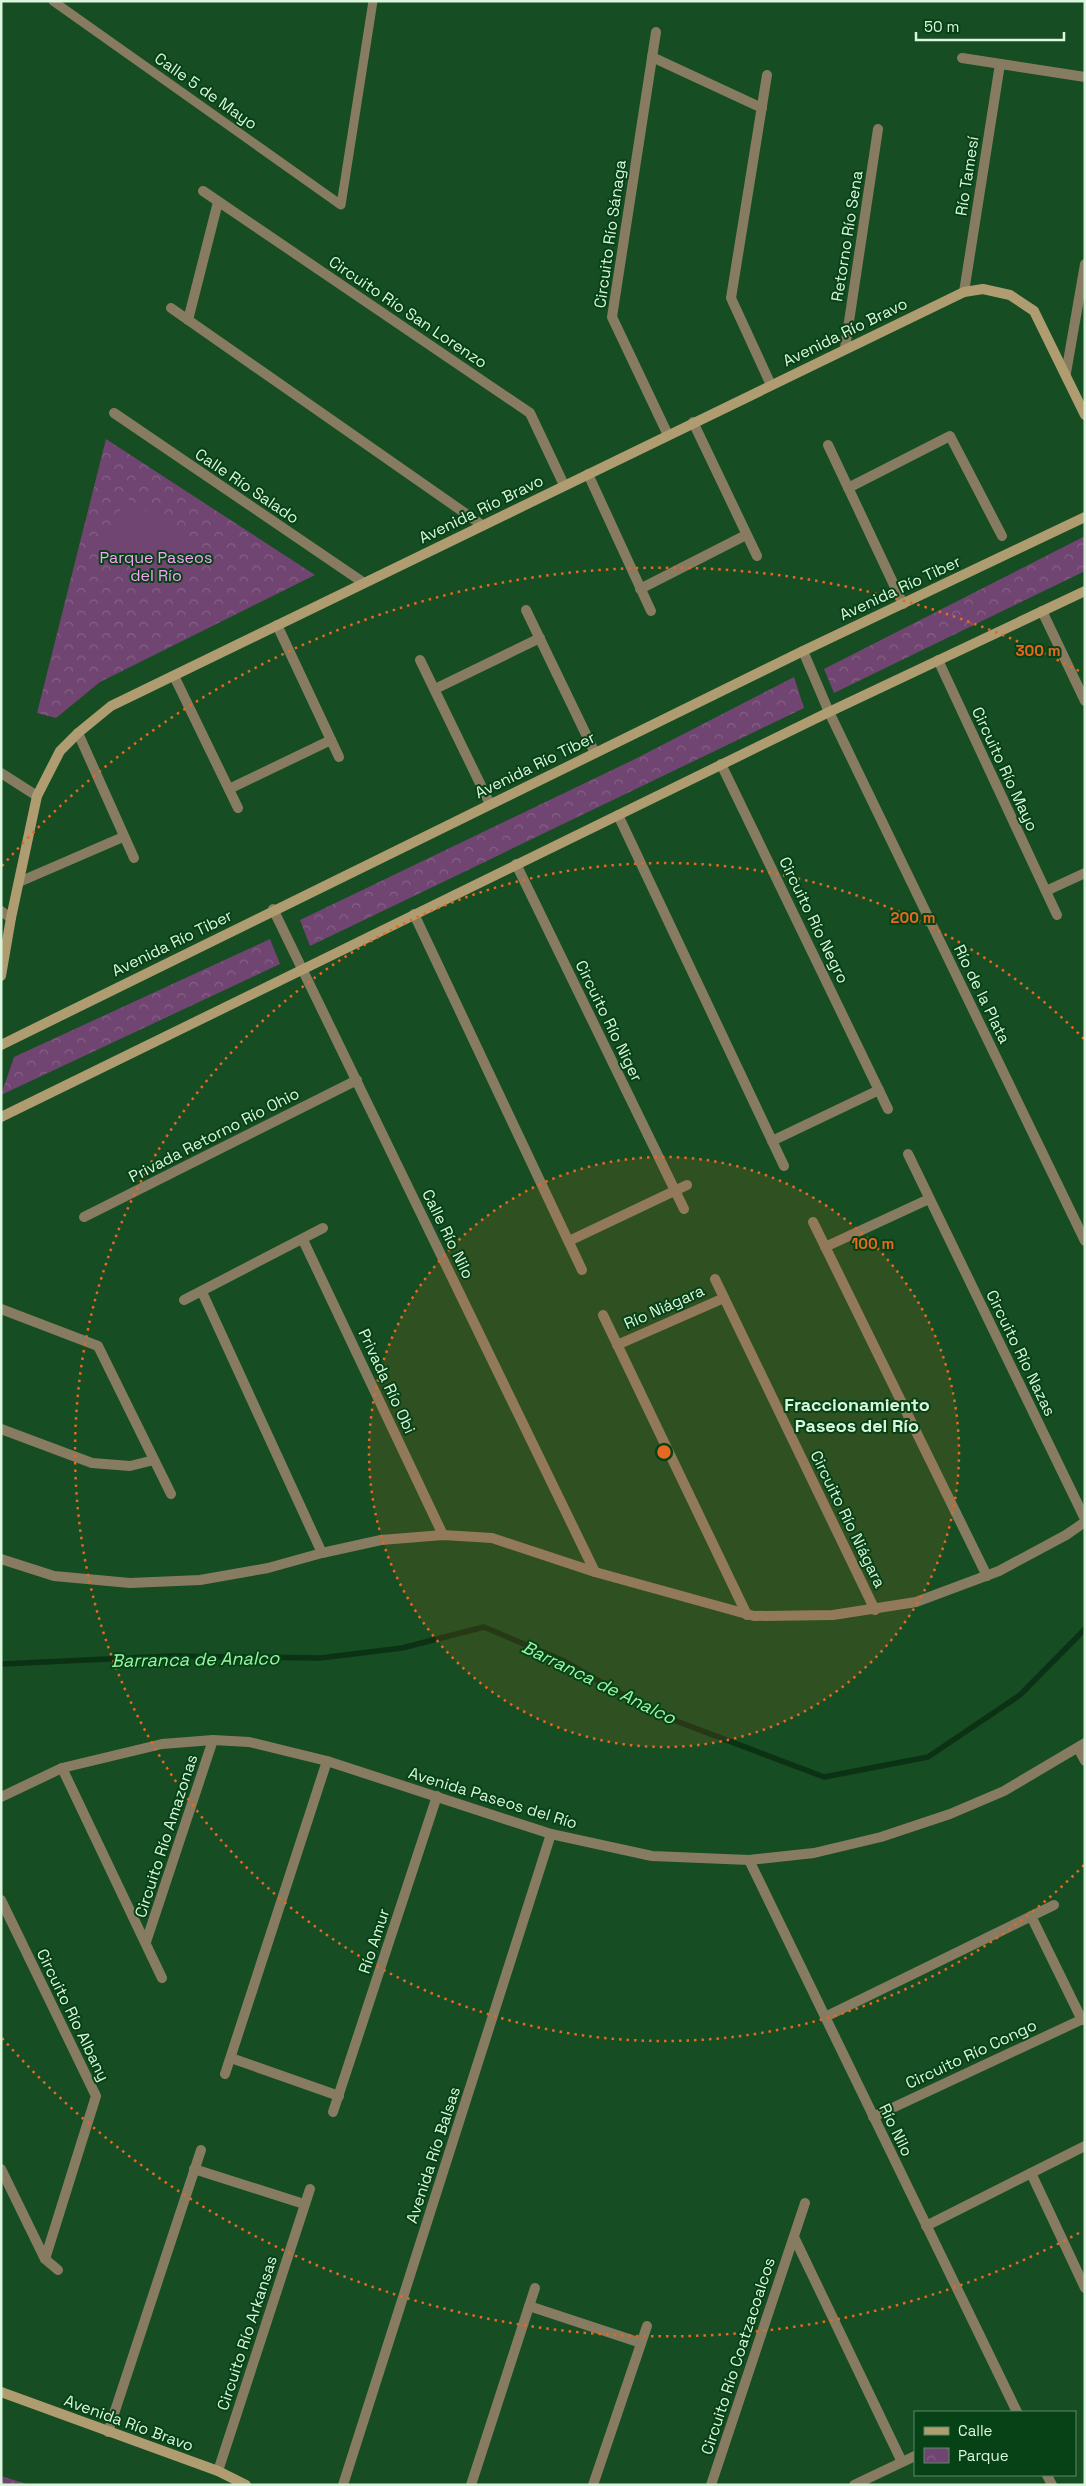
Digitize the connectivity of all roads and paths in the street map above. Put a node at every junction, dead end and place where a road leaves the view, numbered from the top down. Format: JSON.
{"nodes":[{"id":1,"x":53,"y":1,"type":"edge"},
{"id":2,"x":373,"y":1,"type":"edge"},
{"id":3,"x":656,"y":32,"type":"dead end"},
{"id":4,"x":652,"y":57,"type":"junction"},
{"id":5,"x":962,"y":58,"type":"dead end"},
{"id":6,"x":1000,"y":64,"type":"junction"},
{"id":7,"x":767,"y":75,"type":"dead end"},
{"id":8,"x":1085,"y":77,"type":"edge"},
{"id":9,"x":762,"y":108,"type":"junction"},
{"id":10,"x":878,"y":129,"type":"dead end"},
{"id":11,"x":203,"y":191,"type":"dead end"},
{"id":12,"x":218,"y":202,"type":"junction"},
{"id":13,"x":1085,"y":264,"type":"edge"},
{"id":14,"x":964,"y":292,"type":"junction"},
{"id":15,"x":171,"y":308,"type":"dead end"},
{"id":16,"x":188,"y":320,"type":"junction"},
{"id":17,"x":845,"y":348,"type":"junction"},
{"id":18,"x":1066,"y":373,"type":"junction"},
{"id":19,"x":771,"y":385,"type":"junction"},
{"id":20,"x":114,"y":414,"type":"dead end"},
{"id":21,"x":1085,"y":415,"type":"edge"},
{"id":22,"x":693,"y":422,"type":"junction"},
{"id":23,"x":668,"y":435,"type":"junction"},
{"id":24,"x":828,"y":445,"type":"dead end"},
{"id":25,"x":588,"y":474,"type":"junction"},
{"id":26,"x":564,"y":485,"type":"junction"},
{"id":27,"x":848,"y":488,"type":"junction"},
{"id":28,"x":1085,"y":517,"type":"edge"},
{"id":29,"x":482,"y":525,"type":"junction"},
{"id":30,"x":746,"y":535,"type":"junction"},
{"id":31,"x":1002,"y":536,"type":"dead end"},
{"id":32,"x":756,"y":556,"type":"dead end"},
{"id":33,"x":364,"y":583,"type":"junction"},
{"id":34,"x":640,"y":589,"type":"junction"},
{"id":35,"x":1085,"y":591,"type":"edge"},
{"id":36,"x":903,"y":604,"type":"junction"},
{"id":37,"x":526,"y":610,"type":"dead end"},
{"id":38,"x":651,"y":611,"type":"dead end"},
{"id":39,"x":1042,"y":611,"type":"junction"},
{"id":40,"x":277,"y":625,"type":"junction"},
{"id":41,"x":540,"y":638,"type":"junction"},
{"id":42,"x":803,"y":651,"type":"junction"},
{"id":43,"x":420,"y":660,"type":"dead end"},
{"id":44,"x":938,"y":660,"type":"junction"},
{"id":45,"x":174,"y":676,"type":"junction"},
{"id":46,"x":435,"y":689,"type":"junction"},
{"id":47,"x":1085,"y":701,"type":"edge"},
{"id":48,"x":829,"y":712,"type":"junction"},
{"id":49,"x":78,"y":733,"type":"junction"},
{"id":50,"x":331,"y":740,"type":"junction"},
{"id":51,"x":595,"y":753,"type":"junction"},
{"id":52,"x":339,"y":757,"type":"dead end"},
{"id":53,"x":721,"y":764,"type":"junction"},
{"id":54,"x":1,"y":773,"type":"edge"},
{"id":55,"x":229,"y":790,"type":"junction"},
{"id":56,"x":37,"y":796,"type":"junction"},
{"id":57,"x":490,"y":804,"type":"junction"},
{"id":58,"x":238,"y":808,"type":"dead end"},
{"id":59,"x":618,"y":815,"type":"junction"},
{"id":60,"x":123,"y":837,"type":"junction"},
{"id":61,"x":134,"y":858,"type":"dead end"},
{"id":62,"x":516,"y":864,"type":"junction"},
{"id":63,"x":1085,"y":873,"type":"edge"},
{"id":64,"x":19,"y":882,"type":"junction"},
{"id":65,"x":1046,"y":891,"type":"junction"},
{"id":66,"x":274,"y":909,"type":"junction"},
{"id":67,"x":1,"y":911,"type":"edge"},
{"id":68,"x":414,"y":914,"type":"junction"},
{"id":69,"x":1057,"y":915,"type":"dead end"},
{"id":70,"x":11,"y":918,"type":"junction"},
{"id":71,"x":302,"y":969,"type":"junction"},
{"id":72,"x":1,"y":976,"type":"edge"},
{"id":73,"x":1,"y":1045,"type":"edge"},
{"id":74,"x":357,"y":1080,"type":"junction"},
{"id":75,"x":879,"y":1090,"type":"junction"},
{"id":76,"x":888,"y":1109,"type":"dead end"},
{"id":77,"x":1,"y":1117,"type":"edge"},
{"id":78,"x":772,"y":1141,"type":"junction"},
{"id":79,"x":908,"y":1154,"type":"dead end"},
{"id":80,"x":784,"y":1166,"type":"dead end"},
{"id":81,"x":687,"y":1184,"type":"dead end"},
{"id":82,"x":675,"y":1190,"type":"junction"},
{"id":83,"x":929,"y":1199,"type":"junction"},
{"id":84,"x":684,"y":1210,"type":"dead end"},
{"id":85,"x":84,"y":1217,"type":"dead end"},
{"id":86,"x":813,"y":1222,"type":"dead end"},
{"id":87,"x":324,"y":1228,"type":"dead end"},
{"id":88,"x":303,"y":1240,"type":"junction"},
{"id":89,"x":1085,"y":1241,"type":"edge"},
{"id":90,"x":569,"y":1242,"type":"junction"},
{"id":91,"x":825,"y":1247,"type":"junction"},
{"id":92,"x":582,"y":1270,"type":"dead end"},
{"id":93,"x":715,"y":1279,"type":"dead end"},
{"id":94,"x":202,"y":1292,"type":"junction"},
{"id":95,"x":724,"y":1298,"type":"junction"},
{"id":96,"x":184,"y":1300,"type":"dead end"},
{"id":97,"x":1,"y":1309,"type":"edge"},
{"id":98,"x":602,"y":1315,"type":"dead end"},
{"id":99,"x":617,"y":1344,"type":"junction"},
{"id":100,"x":1,"y":1429,"type":"edge"},
{"id":101,"x":154,"y":1460,"type":"junction"},
{"id":102,"x":171,"y":1494,"type":"dead end"},
{"id":103,"x":1085,"y":1521,"type":"edge"},
{"id":104,"x":443,"y":1534,"type":"junction"},
{"id":105,"x":322,"y":1553,"type":"junction"},
{"id":106,"x":1,"y":1559,"type":"edge"},
{"id":107,"x":595,"y":1572,"type":"junction"},
{"id":108,"x":987,"y":1576,"type":"junction"},
{"id":109,"x":875,"y":1610,"type":"junction"},
{"id":110,"x":747,"y":1615,"type":"junction"},
{"id":111,"x":213,"y":1740,"type":"junction"},
{"id":112,"x":1082,"y":1746,"type":"edge"},
{"id":113,"x":327,"y":1761,"type":"junction"},
{"id":114,"x":1085,"y":1761,"type":"edge"},
{"id":115,"x":62,"y":1768,"type":"junction"},
{"id":116,"x":437,"y":1796,"type":"junction"},
{"id":117,"x":1,"y":1797,"type":"edge"},
{"id":118,"x":550,"y":1834,"type":"junction"},
{"id":119,"x":749,"y":1860,"type":"junction"},
{"id":120,"x":1,"y":1900,"type":"edge"},
{"id":121,"x":1054,"y":1905,"type":"dead end"},
{"id":122,"x":1032,"y":1916,"type":"junction"},
{"id":123,"x":146,"y":1942,"type":"junction"},
{"id":124,"x":162,"y":1978,"type":"dead end"},
{"id":125,"x":825,"y":2017,"type":"junction"},
{"id":126,"x":1084,"y":2019,"type":"edge"},
{"id":127,"x":231,"y":2058,"type":"junction"},
{"id":128,"x":225,"y":2074,"type":"dead end"},
{"id":129,"x":339,"y":2096,"type":"junction"},
{"id":130,"x":334,"y":2112,"type":"dead end"},
{"id":131,"x":873,"y":2117,"type":"junction"},
{"id":132,"x":1085,"y":2146,"type":"edge"},
{"id":133,"x":201,"y":2150,"type":"dead end"},
{"id":134,"x":1,"y":2169,"type":"edge"},
{"id":135,"x":194,"y":2169,"type":"junction"},
{"id":136,"x":1031,"y":2173,"type":"junction"},
{"id":137,"x":310,"y":2189,"type":"dead end"},
{"id":138,"x":805,"y":2203,"type":"dead end"},
{"id":139,"x":304,"y":2204,"type":"junction"},
{"id":140,"x":926,"y":2226,"type":"junction"},
{"id":141,"x":794,"y":2237,"type":"junction"},
{"id":142,"x":44,"y":2259,"type":"junction"},
{"id":143,"x":58,"y":2270,"type":"dead end"},
{"id":144,"x":535,"y":2288,"type":"dead end"},
{"id":145,"x":1085,"y":2288,"type":"edge"},
{"id":146,"x":529,"y":2306,"type":"junction"},
{"id":147,"x":647,"y":2326,"type":"dead end"},
{"id":148,"x":641,"y":2343,"type":"junction"},
{"id":149,"x":1,"y":2392,"type":"edge"},
{"id":150,"x":1017,"y":2411,"type":"edge"},
{"id":151,"x":108,"y":2432,"type":"junction"},
{"id":152,"x":914,"y":2456,"type":"edge"},
{"id":153,"x":902,"y":2462,"type":"junction"},
{"id":154,"x":218,"y":2471,"type":"junction"},
{"id":155,"x":246,"y":2485,"type":"edge"},
{"id":156,"x":343,"y":2485,"type":"edge"},
{"id":157,"x":471,"y":2485,"type":"edge"},
{"id":158,"x":593,"y":2485,"type":"edge"},
{"id":159,"x":711,"y":2485,"type":"edge"},
{"id":160,"x":854,"y":2485,"type":"edge"}],
"edges":[{"from":1,"to":2,"type":"lane","name":"Calle 5 de Mayo"},
{"from":3,"to":4,"type":"street","name":"Circuito Río Sánaga"},
{"from":4,"to":9,"type":"street"},
{"from":4,"to":23,"type":"street","name":"Circuito Río Sánaga"},
{"from":5,"to":6,"type":"street"},
{"from":6,"to":8,"type":"street"},
{"from":6,"to":14,"type":"street","name":"Río Tamesí"},
{"from":7,"to":9,"type":"street"},
{"from":9,"to":19,"type":"street"},
{"from":10,"to":17,"type":"street","name":"Retorno Río Sena"},
{"from":11,"to":12,"type":"street","name":"Circuito Río San Lorenzo"},
{"from":12,"to":16,"type":"street"},
{"from":12,"to":26,"type":"street","name":"Circuito Río San Lorenzo"},
{"from":13,"to":18,"type":"street"},
{"from":14,"to":17,"type":"street","name":"Avenida Río Bravo"},
{"from":14,"to":18,"type":"street","name":"Avenida Río Bravo"},
{"from":15,"to":16,"type":"street"},
{"from":16,"to":29,"type":"street"},
{"from":17,"to":19,"type":"street","name":"Avenida Río Bravo"},
{"from":18,"to":21,"type":"street","name":"Avenida Río Bravo"},
{"from":19,"to":22,"type":"street","name":"Avenida Río Bravo"},
{"from":20,"to":33,"type":"street","name":"Calle Río Salado"},
{"from":22,"to":23,"type":"street","name":"Avenida Río Bravo"},
{"from":22,"to":30,"type":"street"},
{"from":23,"to":25,"type":"street","name":"Avenida Río Bravo"},
{"from":24,"to":27,"type":"street"},
{"from":25,"to":26,"type":"street","name":"Avenida Río Bravo"},
{"from":25,"to":34,"type":"street"},
{"from":26,"to":29,"type":"street","name":"Avenida Río Bravo"},
{"from":27,"to":31,"type":"street"},
{"from":27,"to":36,"type":"street"},
{"from":28,"to":36,"type":"street","name":"Avenida Río Tiber"},
{"from":29,"to":33,"type":"street","name":"Avenida Río Bravo"},
{"from":30,"to":32,"type":"street"},
{"from":30,"to":34,"type":"street"},
{"from":33,"to":40,"type":"street","name":"Avenida Río Bravo"},
{"from":34,"to":38,"type":"street"},
{"from":35,"to":39,"type":"street"},
{"from":36,"to":42,"type":"street","name":"Avenida Río Tiber"},
{"from":37,"to":41,"type":"street"},
{"from":39,"to":44,"type":"street"},
{"from":39,"to":47,"type":"street"},
{"from":40,"to":45,"type":"street","name":"Avenida Río Bravo"},
{"from":40,"to":50,"type":"street"},
{"from":41,"to":46,"type":"street"},
{"from":41,"to":51,"type":"street"},
{"from":42,"to":48,"type":"street","name":"Río de la Plata"},
{"from":42,"to":51,"type":"street","name":"Avenida Río Tiber"},
{"from":43,"to":46,"type":"street"},
{"from":44,"to":48,"type":"street"},
{"from":44,"to":65,"type":"street","name":"Circuito Río Mayo"},
{"from":45,"to":49,"type":"street","name":"Avenida Río Bravo"},
{"from":45,"to":55,"type":"street"},
{"from":46,"to":57,"type":"street"},
{"from":48,"to":53,"type":"street"},
{"from":48,"to":89,"type":"street","name":"Río de la Plata"},
{"from":49,"to":56,"type":"street","name":"Avenida Río Bravo"},
{"from":49,"to":60,"type":"street"},
{"from":50,"to":52,"type":"street"},
{"from":50,"to":55,"type":"street"},
{"from":51,"to":57,"type":"street","name":"Avenida Río Tiber"},
{"from":53,"to":59,"type":"street"},
{"from":53,"to":75,"type":"street","name":"Circuito Río Negro"},
{"from":54,"to":56,"type":"street"},
{"from":55,"to":58,"type":"street"},
{"from":56,"to":64,"type":"street","name":"Avenida Río Bravo"},
{"from":57,"to":66,"type":"street","name":"Avenida Río Tiber"},
{"from":59,"to":62,"type":"street"},
{"from":59,"to":78,"type":"street"},
{"from":60,"to":61,"type":"street"},
{"from":60,"to":64,"type":"street"},
{"from":62,"to":68,"type":"street"},
{"from":62,"to":82,"type":"street","name":"Circuito Río Niger"},
{"from":63,"to":65,"type":"street"},
{"from":64,"to":70,"type":"street","name":"Avenida Río Bravo"},
{"from":65,"to":69,"type":"street","name":"Circuito Río Mayo"},
{"from":66,"to":71,"type":"street","name":"Calle Río Nilo"},
{"from":66,"to":73,"type":"street","name":"Avenida Río Tiber"},
{"from":67,"to":70,"type":"street"},
{"from":68,"to":71,"type":"street"},
{"from":68,"to":90,"type":"street"},
{"from":70,"to":72,"type":"street","name":"Avenida Río Bravo"},
{"from":71,"to":74,"type":"street","name":"Calle Río Nilo"},
{"from":71,"to":77,"type":"street"},
{"from":74,"to":85,"type":"street","name":"Privada Retorno Río Ohio"},
{"from":74,"to":107,"type":"street","name":"Calle Río Nilo"},
{"from":75,"to":76,"type":"street","name":"Circuito Río Negro"},
{"from":75,"to":78,"type":"street"},
{"from":78,"to":80,"type":"street"},
{"from":79,"to":83,"type":"street","name":"Circuito Río Nazas"},
{"from":81,"to":82,"type":"street"},
{"from":82,"to":84,"type":"street","name":"Circuito Río Niger"},
{"from":82,"to":90,"type":"street"},
{"from":83,"to":91,"type":"street"},
{"from":83,"to":103,"type":"street","name":"Circuito Río Nazas"},
{"from":86,"to":91,"type":"street"},
{"from":87,"to":88,"type":"street"},
{"from":88,"to":94,"type":"street"},
{"from":88,"to":104,"type":"street","name":"Privada Río Obi"},
{"from":90,"to":92,"type":"street"},
{"from":91,"to":108,"type":"street"},
{"from":93,"to":95,"type":"street","name":"Circuito Río Niágara"},
{"from":94,"to":96,"type":"street"},
{"from":94,"to":105,"type":"street"},
{"from":95,"to":99,"type":"street","name":"Río Niágara"},
{"from":95,"to":109,"type":"street","name":"Circuito Río Niágara"},
{"from":97,"to":101,"type":"street"},
{"from":98,"to":99,"type":"street"},
{"from":99,"to":110,"type":"street"},
{"from":100,"to":101,"type":"street"},
{"from":101,"to":102,"type":"street"},
{"from":103,"to":108,"type":"street"},
{"from":104,"to":105,"type":"street"},
{"from":104,"to":107,"type":"street"},
{"from":105,"to":106,"type":"street"},
{"from":107,"to":110,"type":"street"},
{"from":108,"to":109,"type":"street"},
{"from":109,"to":110,"type":"street"},
{"from":111,"to":113,"type":"street","name":"Avenida Paseos del Río"},
{"from":111,"to":115,"type":"street","name":"Avenida Paseos del Río"},
{"from":111,"to":123,"type":"street","name":"Circuito Río Amazonas"},
{"from":112,"to":114,"type":"street"},
{"from":112,"to":119,"type":"street","name":"Avenida Paseos del Río"},
{"from":113,"to":116,"type":"street","name":"Avenida Paseos del Río"},
{"from":113,"to":127,"type":"street"},
{"from":115,"to":117,"type":"street","name":"Avenida Paseos del Río"},
{"from":115,"to":123,"type":"street","name":"Circuito Río Amazonas"},
{"from":116,"to":118,"type":"street","name":"Avenida Paseos del Río"},
{"from":116,"to":129,"type":"street","name":"Río Amur"},
{"from":118,"to":119,"type":"street","name":"Avenida Paseos del Río"},
{"from":118,"to":156,"type":"street","name":"Avenida Río Balsas"},
{"from":119,"to":125,"type":"street","name":"Río Nilo"},
{"from":120,"to":142,"type":"street","name":"Circuito Río Albany"},
{"from":121,"to":122,"type":"street"},
{"from":122,"to":125,"type":"street"},
{"from":122,"to":126,"type":"street","name":"Circuito Río Congo"},
{"from":123,"to":124,"type":"street","name":"Circuito Río Amazonas"},
{"from":125,"to":131,"type":"street","name":"Río Nilo"},
{"from":126,"to":131,"type":"street","name":"Circuito Río Congo"},
{"from":127,"to":128,"type":"street"},
{"from":127,"to":129,"type":"street"},
{"from":129,"to":130,"type":"street","name":"Río Amur"},
{"from":131,"to":140,"type":"street","name":"Río Nilo"},
{"from":132,"to":136,"type":"street"},
{"from":133,"to":135,"type":"street"},
{"from":134,"to":142,"type":"street"},
{"from":135,"to":139,"type":"street"},
{"from":135,"to":151,"type":"street"},
{"from":136,"to":140,"type":"street"},
{"from":136,"to":145,"type":"street"},
{"from":137,"to":139,"type":"street","name":"Circuito Río Arkansas"},
{"from":138,"to":141,"type":"street","name":"Circuito Río Coatzacoalcos"},
{"from":139,"to":154,"type":"street","name":"Circuito Río Arkansas"},
{"from":140,"to":150,"type":"street","name":"Río Nilo"},
{"from":141,"to":153,"type":"street","name":"Circuito Río Coatzacoalcos"},
{"from":141,"to":159,"type":"street","name":"Circuito Río Coatzacoalcos"},
{"from":142,"to":143,"type":"street"},
{"from":144,"to":146,"type":"street"},
{"from":146,"to":148,"type":"street"},
{"from":146,"to":157,"type":"street"},
{"from":147,"to":148,"type":"street"},
{"from":148,"to":158,"type":"street"},
{"from":149,"to":151,"type":"street","name":"Avenida Río Bravo"},
{"from":151,"to":154,"type":"street","name":"Avenida Río Bravo"},
{"from":152,"to":153,"type":"street"},
{"from":153,"to":160,"type":"street"},
{"from":154,"to":155,"type":"street","name":"Avenida Río Bravo"}]}
